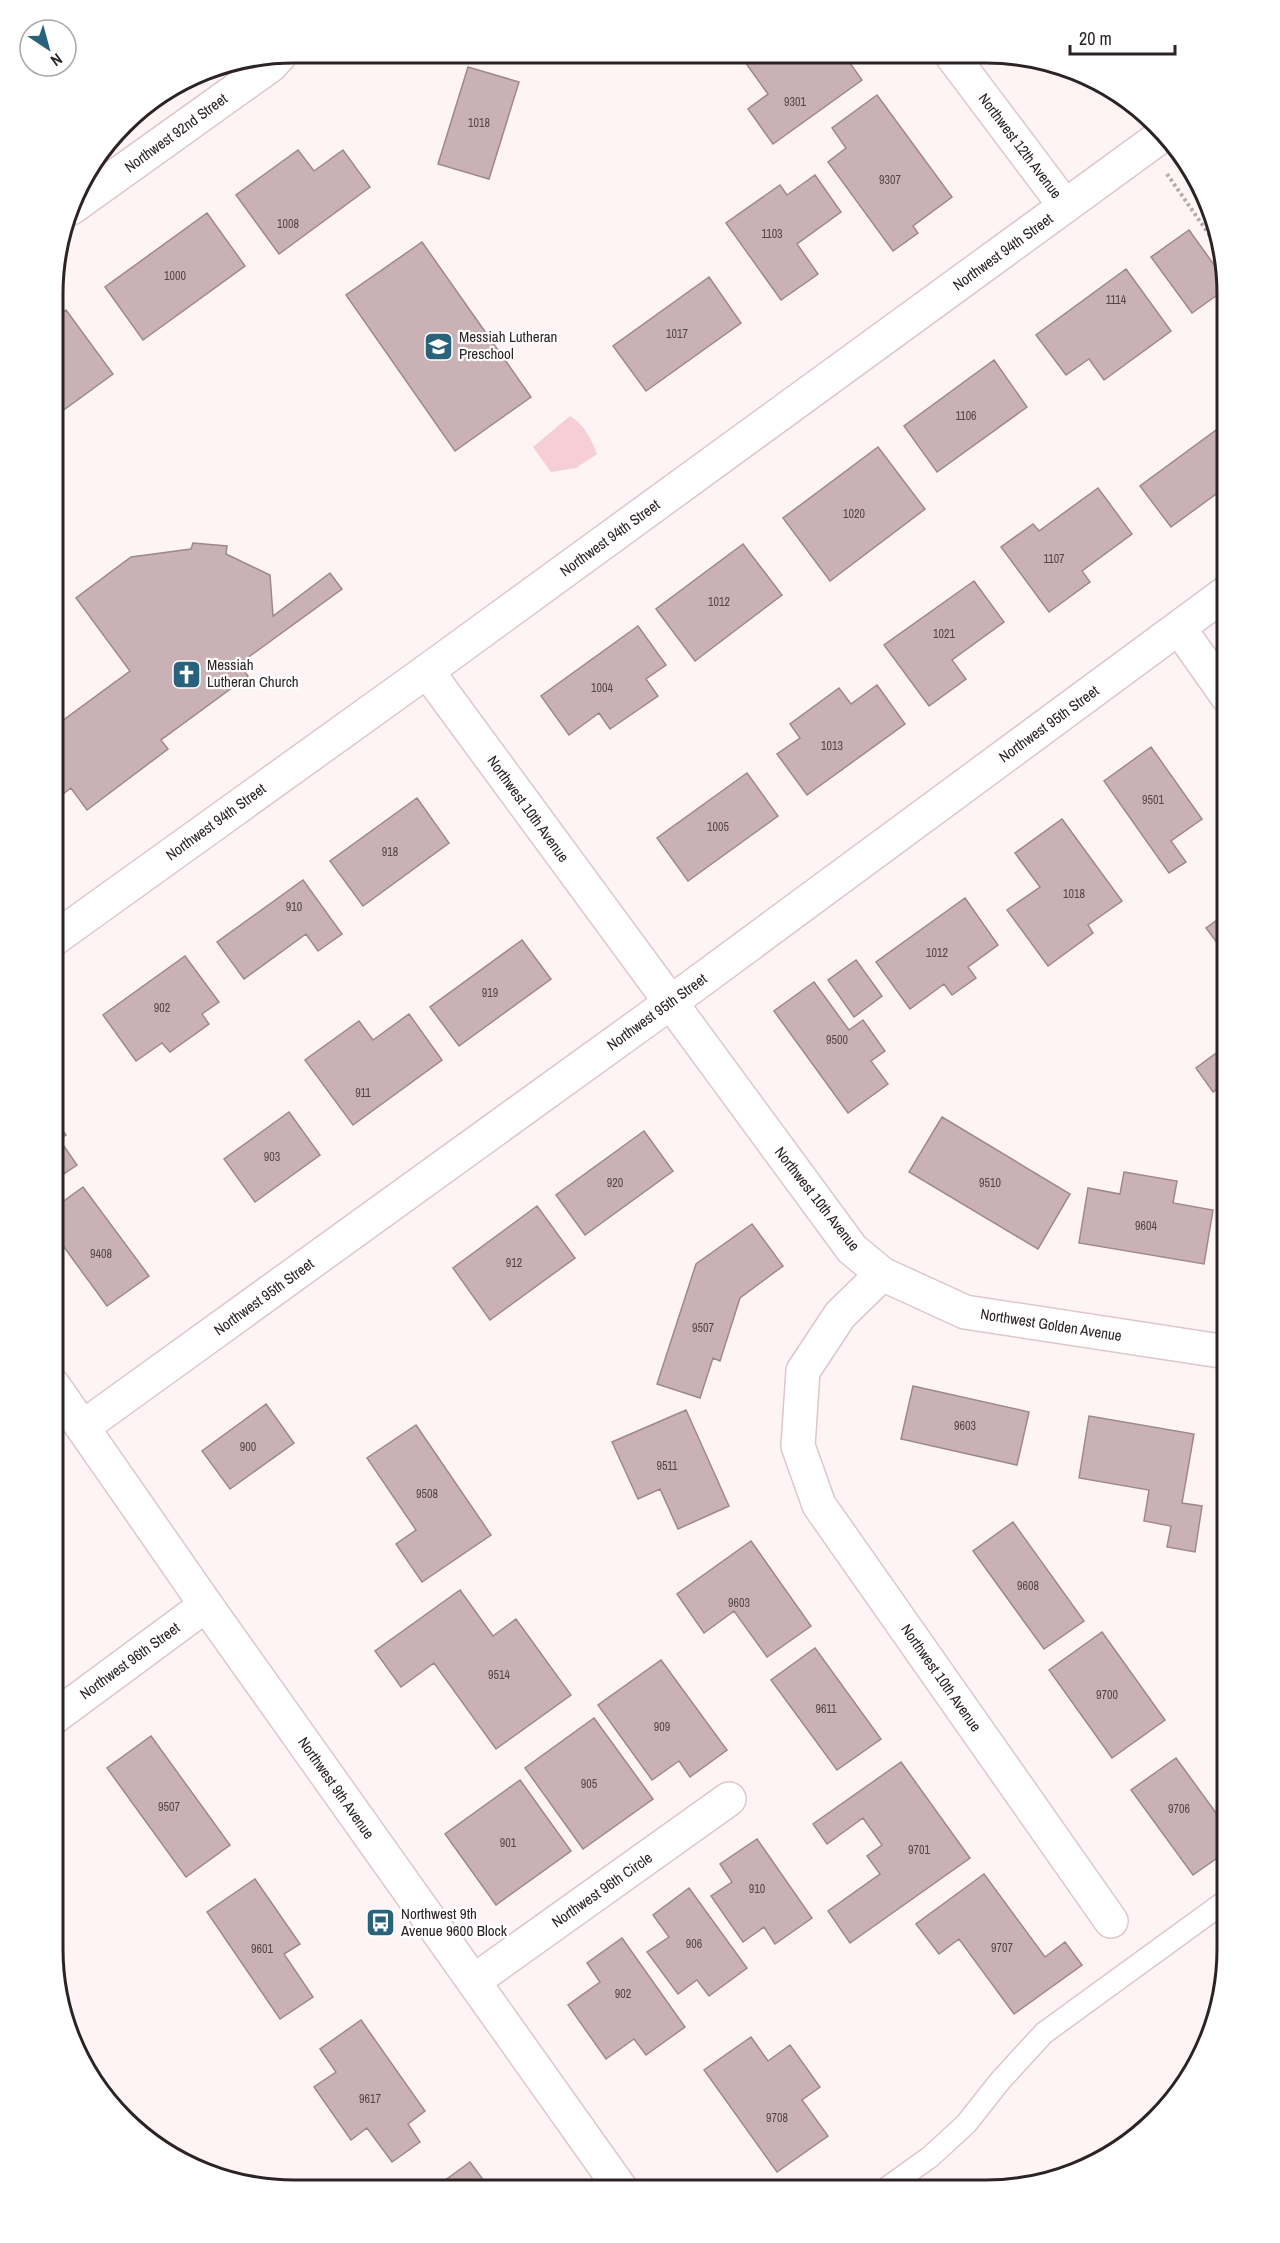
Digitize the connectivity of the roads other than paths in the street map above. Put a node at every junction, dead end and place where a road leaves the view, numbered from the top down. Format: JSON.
{"nodes":[{"id":1,"x":957,"y":63,"type":"edge"},
{"id":2,"x":272,"y":64,"type":"edge"},
{"id":3,"x":1156,"y":140,"type":"edge"},
{"id":4,"x":84,"y":199,"type":"edge"},
{"id":5,"x":1065,"y":206,"type":"junction"},
{"id":6,"x":1217,"y":600,"type":"edge"},
{"id":7,"x":1179,"y":628,"type":"junction"},
{"id":8,"x":427,"y":671,"type":"junction"},
{"id":9,"x":1217,"y":682,"type":"edge"},
{"id":10,"x":63,"y":933,"type":"edge"},
{"id":11,"x":670,"y":1003,"type":"junction"},
{"id":12,"x":882,"y":1274,"type":"junction"},
{"id":13,"x":1217,"y":1350,"type":"edge"},
{"id":14,"x":63,"y":1399,"type":"edge"},
{"id":15,"x":83,"y":1427,"type":"junction"},
{"id":16,"x":206,"y":1605,"type":"junction"},
{"id":17,"x":63,"y":1711,"type":"edge"},
{"id":18,"x":729,"y":1799,"type":"dead end"},
{"id":19,"x":1217,"y":1907,"type":"edge"},
{"id":20,"x":1112,"y":1921,"type":"dead end"},
{"id":21,"x":474,"y":1982,"type":"junction"},
{"id":22,"x":615,"y":2180,"type":"edge"},
{"id":23,"x":898,"y":2180,"type":"edge"}],
"edges":[{"from":1,"to":5,"type":"street","name":"Northwest 12th Avenue"},
{"from":2,"to":4,"type":"street","name":"Northwest 92nd Street"},
{"from":3,"to":5,"type":"street","name":"Northwest 94th Street"},
{"from":5,"to":8,"type":"street","name":"Northwest 94th Street"},
{"from":6,"to":7,"type":"street","name":"Northwest 95th Street"},
{"from":7,"to":9,"type":"street"},
{"from":7,"to":11,"type":"street","name":"Northwest 95th Street"},
{"from":8,"to":10,"type":"street","name":"Northwest 94th Street"},
{"from":8,"to":11,"type":"street","name":"Northwest 10th Avenue"},
{"from":11,"to":12,"type":"street","name":"Northwest 10th Avenue"},
{"from":11,"to":15,"type":"street","name":"Northwest 95th Street"},
{"from":12,"to":13,"type":"street","name":"Northwest Golden Avenue"},
{"from":12,"to":20,"type":"street","name":"Northwest 10th Avenue"},
{"from":14,"to":15,"type":"street","name":"Northwest 9th Avenue"},
{"from":15,"to":16,"type":"street","name":"Northwest 9th Avenue"},
{"from":16,"to":17,"type":"street","name":"Northwest 96th Street"},
{"from":16,"to":21,"type":"street","name":"Northwest 9th Avenue"},
{"from":18,"to":21,"type":"street","name":"Northwest 96th Circle"},
{"from":19,"to":23,"type":"lane"},
{"from":21,"to":22,"type":"street","name":"Northwest 9th Avenue"}]}
